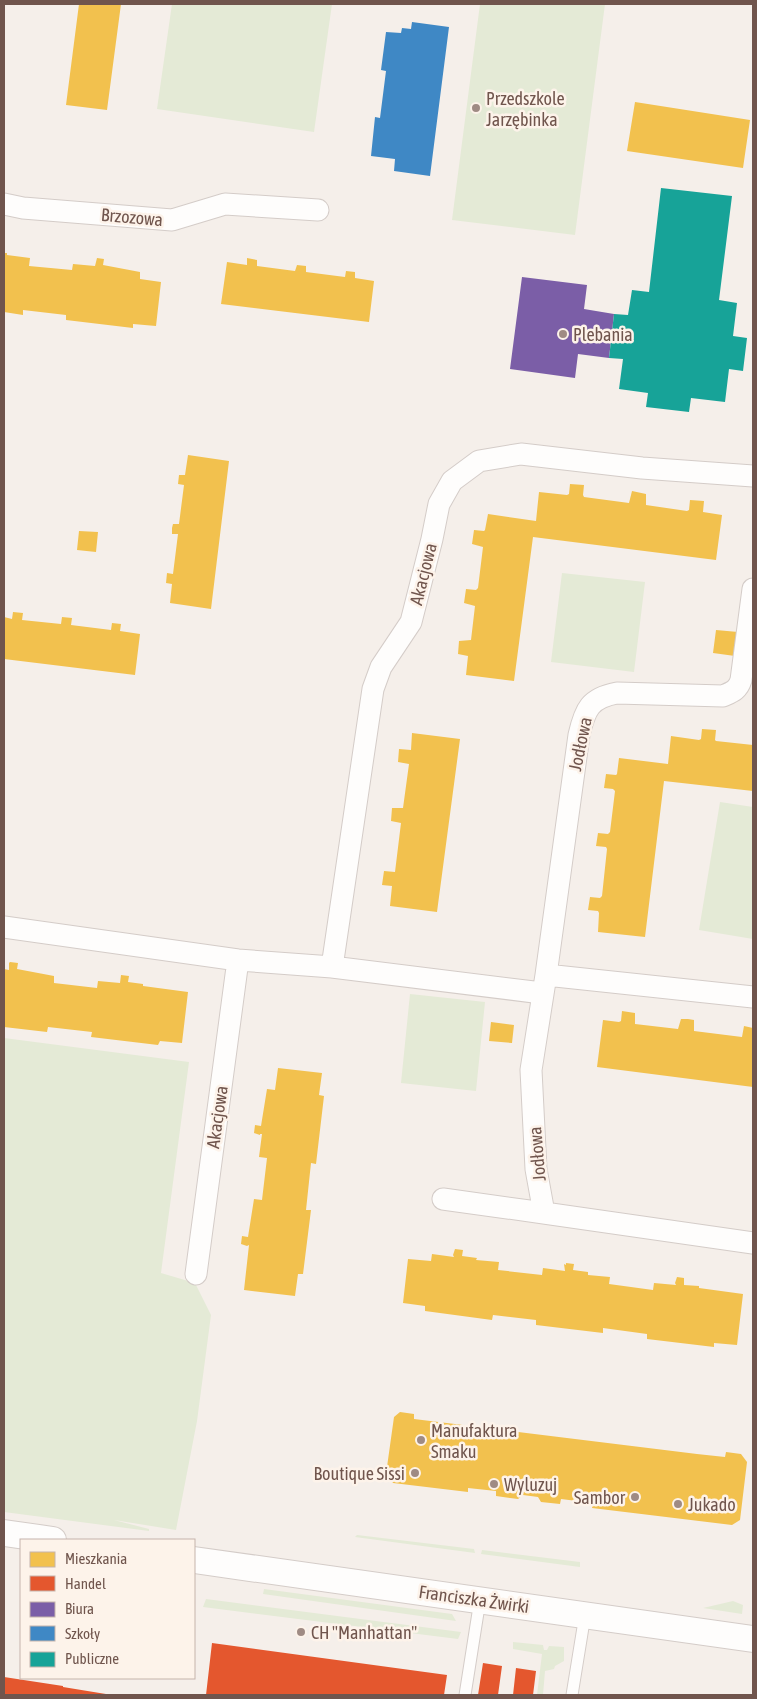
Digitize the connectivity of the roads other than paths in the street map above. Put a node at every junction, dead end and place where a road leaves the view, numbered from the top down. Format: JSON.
{"nodes":[{"id":1,"x":4,"y":204,"type":"edge"},
{"id":2,"x":318,"y":210,"type":"dead end"},
{"id":3,"x":753,"y":476,"type":"edge"},
{"id":4,"x":753,"y":589,"type":"edge"},
{"id":5,"x":4,"y":927,"type":"edge"},
{"id":6,"x":238,"y":960,"type":"junction"},
{"id":7,"x":332,"y":967,"type":"junction"},
{"id":8,"x":544,"y":984,"type":"junction"},
{"id":9,"x":753,"y":998,"type":"edge"},
{"id":10,"x":443,"y":1199,"type":"dead end"},
{"id":11,"x":544,"y":1213,"type":"junction"},
{"id":12,"x":753,"y":1243,"type":"edge"},
{"id":13,"x":196,"y":1274,"type":"dead end"},
{"id":14,"x":4,"y":1533,"type":"edge"},
{"id":15,"x":46,"y":1539,"type":"edge"},
{"id":16,"x":195,"y":1560,"type":"edge"},
{"id":17,"x":480,"y":1600,"type":"junction"},
{"id":18,"x":585,"y":1615,"type":"junction"},
{"id":19,"x":753,"y":1639,"type":"edge"},
{"id":20,"x":465,"y":1695,"type":"edge"},
{"id":21,"x":572,"y":1695,"type":"edge"}],
"edges":[{"from":1,"to":2,"type":"street","name":"Brzozowa"},
{"from":3,"to":7,"type":"street","name":"Akacjowa"},
{"from":4,"to":8,"type":"street","name":"Jodłowa"},
{"from":5,"to":6,"type":"street"},
{"from":6,"to":7,"type":"street"},
{"from":6,"to":13,"type":"street","name":"Akacjowa"},
{"from":7,"to":8,"type":"street"},
{"from":8,"to":9,"type":"street"},
{"from":8,"to":11,"type":"street","name":"Jodłowa"},
{"from":10,"to":11,"type":"street"},
{"from":11,"to":12,"type":"street"},
{"from":14,"to":15,"type":"street"},
{"from":16,"to":17,"type":"street","name":"Franciszka Żwirki"},
{"from":17,"to":18,"type":"street","name":"Franciszka Żwirki"},
{"from":17,"to":20,"type":"lane"},
{"from":18,"to":19,"type":"street","name":"Franciszka Żwirki"},
{"from":18,"to":21,"type":"lane"}]}
